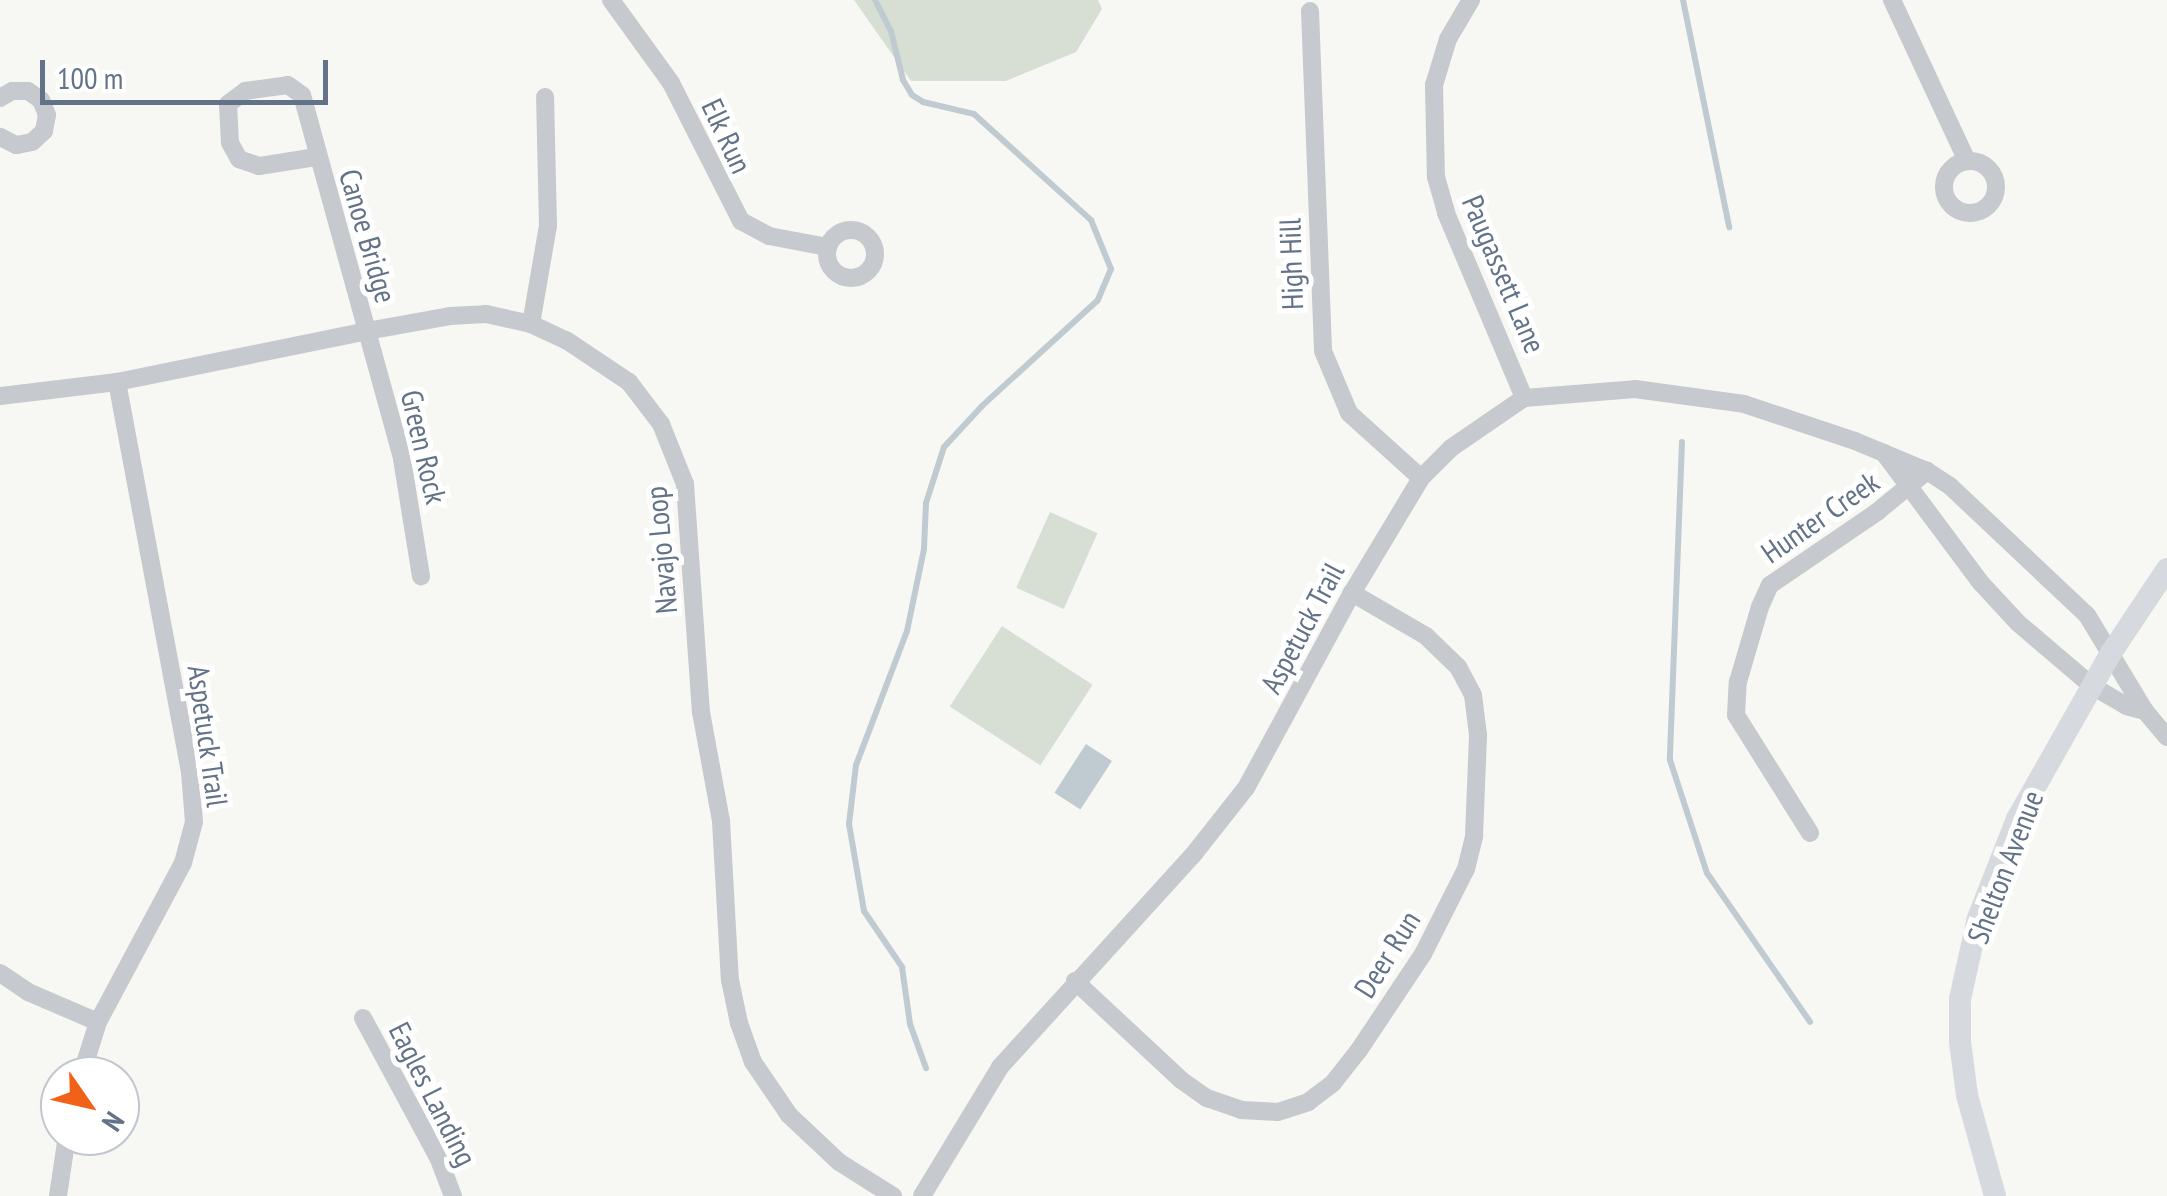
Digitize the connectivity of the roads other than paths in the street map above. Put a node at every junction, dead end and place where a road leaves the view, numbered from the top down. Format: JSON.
{"nodes":[{"id":1,"x":610,"y":0,"type":"edge"},
{"id":2,"x":1471,"y":0,"type":"edge"},
{"id":3,"x":1892,"y":0,"type":"edge"},
{"id":4,"x":1310,"y":11,"type":"dead end"},
{"id":5,"x":1,"y":96,"type":"edge"},
{"id":6,"x":545,"y":97,"type":"dead end"},
{"id":7,"x":0,"y":137,"type":"edge"},
{"id":8,"x":316,"y":157,"type":"junction"},
{"id":9,"x":1967,"y":161,"type":"dead end"},
{"id":10,"x":828,"y":248,"type":"dead end"},
{"id":11,"x":531,"y":324,"type":"junction"},
{"id":12,"x":366,"y":331,"type":"junction"},
{"id":13,"x":117,"y":382,"type":"junction"},
{"id":14,"x":0,"y":396,"type":"edge"},
{"id":15,"x":1524,"y":398,"type":"junction"},
{"id":16,"x":1884,"y":453,"type":"junction"},
{"id":17,"x":1927,"y":471,"type":"junction"},
{"id":18,"x":1422,"y":478,"type":"junction"},
{"id":19,"x":1909,"y":488,"type":"junction"},
{"id":20,"x":2167,"y":569,"type":"edge"},
{"id":21,"x":421,"y":576,"type":"dead end"},
{"id":22,"x":1352,"y":593,"type":"junction"},
{"id":23,"x":2111,"y":653,"type":"junction"},
{"id":24,"x":2092,"y":686,"type":"junction"},
{"id":25,"x":2145,"y":711,"type":"junction"},
{"id":26,"x":2167,"y":738,"type":"edge"},
{"id":27,"x":1810,"y":833,"type":"dead end"},
{"id":28,"x":0,"y":973,"type":"edge"},
{"id":29,"x":1076,"y":981,"type":"junction"},
{"id":30,"x":363,"y":1018,"type":"dead end"},
{"id":31,"x":98,"y":1022,"type":"junction"},
{"id":32,"x":87,"y":1056,"type":"edge"},
{"id":33,"x":65,"y":1156,"type":"edge"},
{"id":34,"x":58,"y":1196,"type":"edge"},
{"id":35,"x":454,"y":1196,"type":"edge"},
{"id":36,"x":892,"y":1196,"type":"edge"},
{"id":37,"x":922,"y":1196,"type":"edge"},
{"id":38,"x":1995,"y":1196,"type":"edge"}],
"edges":[{"from":1,"to":10,"type":"street","name":"Elk Run"},
{"from":2,"to":15,"type":"street","name":"Paugassett Lane"},
{"from":3,"to":9,"type":"street"},
{"from":4,"to":18,"type":"street","name":"High Hill"},
{"from":5,"to":7,"type":"street"},
{"from":6,"to":11,"type":"street"},
{"from":8,"to":8,"type":"street","name":"Canoe Bridge"},
{"from":8,"to":12,"type":"street","name":"Canoe Bridge"},
{"from":11,"to":12,"type":"street","name":"Navajo Loop"},
{"from":11,"to":36,"type":"street","name":"Navajo Loop"},
{"from":12,"to":13,"type":"street","name":"Navajo Loop"},
{"from":12,"to":21,"type":"street","name":"Green Rock"},
{"from":13,"to":14,"type":"street","name":"Navajo Loop"},
{"from":13,"to":31,"type":"street","name":"Aspetuck Trail"},
{"from":15,"to":16,"type":"street","name":"Aspetuck Trail"},
{"from":15,"to":18,"type":"street","name":"Aspetuck Trail"},
{"from":16,"to":17,"type":"street","name":"Aspetuck Trail"},
{"from":16,"to":19,"type":"street"},
{"from":17,"to":19,"type":"street","name":"Hunter Creek"},
{"from":17,"to":23,"type":"street","name":"Aspetuck Trail"},
{"from":18,"to":22,"type":"street","name":"Aspetuck Trail"},
{"from":19,"to":24,"type":"street"},
{"from":19,"to":27,"type":"street","name":"Hunter Creek"},
{"from":20,"to":23,"type":"main road","name":"Shelton Avenue"},
{"from":22,"to":29,"type":"street","name":"Aspetuck Trail"},
{"from":22,"to":29,"type":"street","name":"Deer Run"},
{"from":23,"to":24,"type":"main road","name":"Shelton Avenue"},
{"from":23,"to":25,"type":"street","name":"Aspetuck Trail"},
{"from":24,"to":25,"type":"street"},
{"from":24,"to":38,"type":"main road","name":"Shelton Avenue"},
{"from":25,"to":26,"type":"street","name":"Aspetuck Trail"},
{"from":28,"to":31,"type":"street"},
{"from":29,"to":37,"type":"street","name":"Aspetuck Trail"},
{"from":30,"to":35,"type":"street","name":"Eagles Landing"},
{"from":31,"to":32,"type":"street","name":"Aspetuck Trail"},
{"from":33,"to":34,"type":"street"}]}
